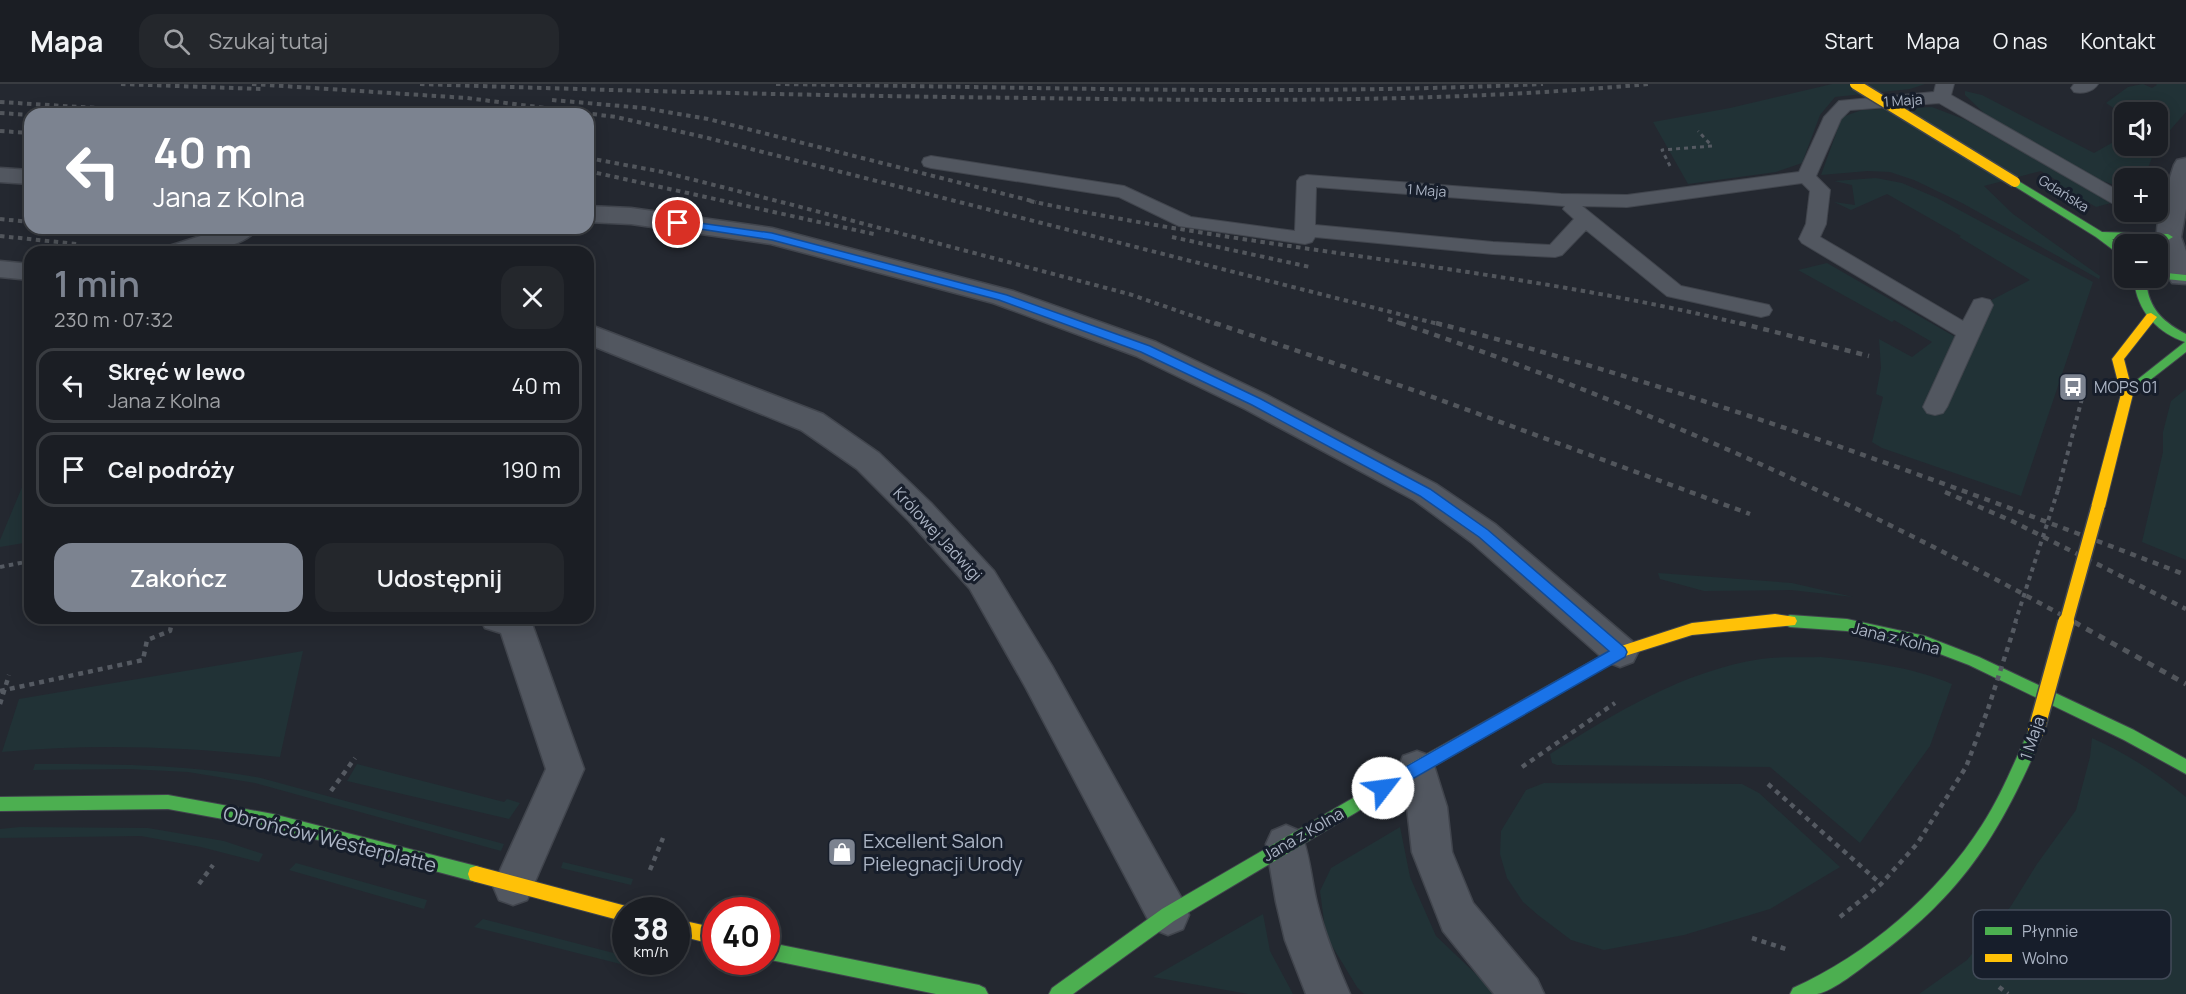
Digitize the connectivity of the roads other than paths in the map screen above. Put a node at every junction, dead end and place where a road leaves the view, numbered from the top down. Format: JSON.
{"nodes":[{"id":1,"x":1855,"y":84,"type":"edge"},
{"id":2,"x":1943,"y":91,"type":"edge"},
{"id":3,"x":932,"y":162,"type":"dead end"},
{"id":4,"x":2186,"y":165,"type":"edge"},
{"id":5,"x":0,"y":175,"type":"edge"},
{"id":6,"x":24,"y":177,"type":"edge"},
{"id":7,"x":1806,"y":177,"type":"junction"},
{"id":8,"x":2114,"y":196,"type":"edge"},
{"id":9,"x":1560,"y":200,"type":"junction"},
{"id":10,"x":594,"y":214,"type":"edge"},
{"id":11,"x":1585,"y":219,"type":"junction"},
{"id":12,"x":2162,"y":223,"type":"edge"},
{"id":13,"x":1306,"y":230,"type":"junction"},
{"id":14,"x":234,"y":234,"type":"edge"},
{"id":15,"x":2100,"y":235,"type":"junction"},
{"id":16,"x":197,"y":246,"type":"edge"},
{"id":17,"x":2114,"y":246,"type":"edge"},
{"id":18,"x":0,"y":269,"type":"edge"},
{"id":19,"x":24,"y":271,"type":"edge"},
{"id":20,"x":2175,"y":276,"type":"edge"},
{"id":21,"x":2141,"y":288,"type":"edge"},
{"id":22,"x":1982,"y":305,"type":"dead end"},
{"id":23,"x":1761,"y":310,"type":"dead end"},
{"id":24,"x":2151,"y":317,"type":"junction"},
{"id":25,"x":1968,"y":333,"type":"junction"},
{"id":26,"x":594,"y":335,"type":"edge"},
{"id":27,"x":2186,"y":339,"type":"edge"},
{"id":28,"x":2186,"y":346,"type":"edge"},
{"id":29,"x":2127,"y":394,"type":"junction"},
{"id":30,"x":1935,"y":407,"type":"dead end"},
{"id":31,"x":515,"y":624,"type":"edge"},
{"id":32,"x":1620,"y":652,"type":"junction"},
{"id":33,"x":2186,"y":767,"type":"edge"},
{"id":34,"x":1417,"y":768,"type":"junction"},
{"id":35,"x":0,"y":804,"type":"edge"},
{"id":36,"x":1286,"y":844,"type":"junction"},
{"id":37,"x":513,"y":886,"type":"junction"},
{"id":38,"x":612,"y":911,"type":"edge"},
{"id":39,"x":1168,"y":915,"type":"junction"},
{"id":40,"x":780,"y":953,"type":"edge"},
{"id":41,"x":979,"y":994,"type":"edge"},
{"id":42,"x":1058,"y":994,"type":"edge"},
{"id":43,"x":1328,"y":994,"type":"edge"},
{"id":44,"x":1522,"y":994,"type":"edge"},
{"id":45,"x":1799,"y":994,"type":"edge"}],
"edges":[{"from":1,"to":15,"type":"street","name":"Gdańska","bridge":true},
{"from":2,"to":7,"type":"lane","name":"1 Maja"},
{"from":2,"to":8,"type":"lane","name":"1 Maja"},
{"from":3,"to":13,"type":"lane"},
{"from":4,"to":12,"type":"street"},
{"from":5,"to":6,"type":"street"},
{"from":7,"to":9,"type":"lane","name":"1 Maja"},
{"from":7,"to":25,"type":"lane"},
{"from":9,"to":11,"type":"lane"},
{"from":9,"to":13,"type":"lane","name":"1 Maja"},
{"from":10,"to":32,"type":"street"},
{"from":11,"to":13,"type":"lane"},
{"from":11,"to":23,"type":"lane"},
{"from":12,"to":15,"type":"street"},
{"from":12,"to":20,"type":"street"},
{"from":14,"to":16,"type":"street"},
{"from":15,"to":17,"type":"street","name":"Gdańska"},
{"from":18,"to":19,"type":"street"},
{"from":21,"to":24,"type":"street"},
{"from":22,"to":25,"type":"lane"},
{"from":24,"to":27,"type":"street"},
{"from":24,"to":29,"type":"street"},
{"from":25,"to":30,"type":"lane"},
{"from":26,"to":39,"type":"street","name":"Królowej Jadwigi"},
{"from":28,"to":29,"type":"street"},
{"from":29,"to":45,"type":"street","name":"1 Maja","bridge":true},
{"from":31,"to":37,"type":"street"},
{"from":32,"to":33,"type":"street","name":"Jana z Kolna"},
{"from":32,"to":34,"type":"street","name":"Jana z Kolna"},
{"from":34,"to":36,"type":"street","name":"Jana z Kolna"},
{"from":34,"to":44,"type":"street"},
{"from":35,"to":37,"type":"street","name":"Obrońców Westerplatte"},
{"from":36,"to":39,"type":"street","name":"Jana z Kolna"},
{"from":36,"to":43,"type":"street"},
{"from":37,"to":38,"type":"street","name":"Obrońców Westerplatte"},
{"from":39,"to":42,"type":"street","name":"Jana z Kolna"},
{"from":40,"to":41,"type":"street"}]}
